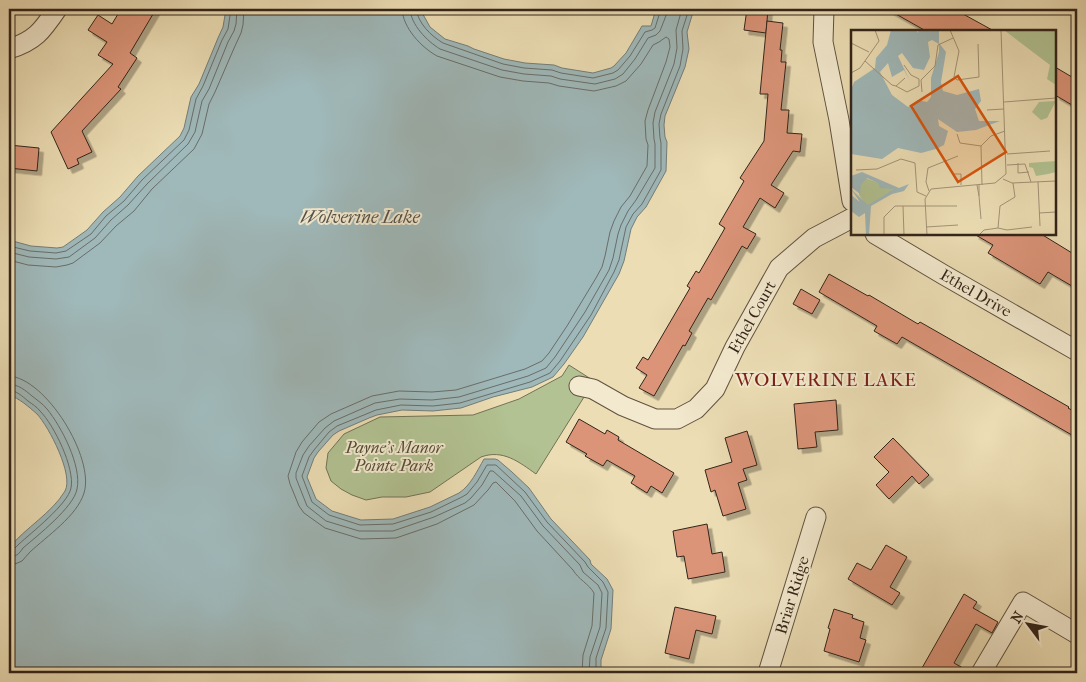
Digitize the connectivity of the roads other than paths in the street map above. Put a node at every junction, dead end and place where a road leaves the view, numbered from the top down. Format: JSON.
{"nodes":[{"id":1,"x":57,"y":9,"type":"edge"},
{"id":2,"x":824,"y":9,"type":"edge"},
{"id":3,"x":9,"y":49,"type":"edge"},
{"id":4,"x":851,"y":195,"type":"edge"},
{"id":5,"x":851,"y":219,"type":"edge"},
{"id":6,"x":877,"y":235,"type":"edge"},
{"id":7,"x":1077,"y":351,"type":"edge"},
{"id":8,"x":579,"y":386,"type":"dead end"},
{"id":9,"x":816,"y":517,"type":"dead end"},
{"id":10,"x":1077,"y":634,"type":"edge"},
{"id":11,"x":768,"y":673,"type":"edge"},
{"id":12,"x":981,"y":673,"type":"edge"}],
"edges":[{"from":1,"to":3,"type":"street"},
{"from":2,"to":4,"type":"street"},
{"from":5,"to":8,"type":"street","name":"Ethel Court"},
{"from":6,"to":7,"type":"street","name":"Ethel Drive"},
{"from":9,"to":11,"type":"street","name":"Briar Ridge"},
{"from":10,"to":12,"type":"street"}]}
